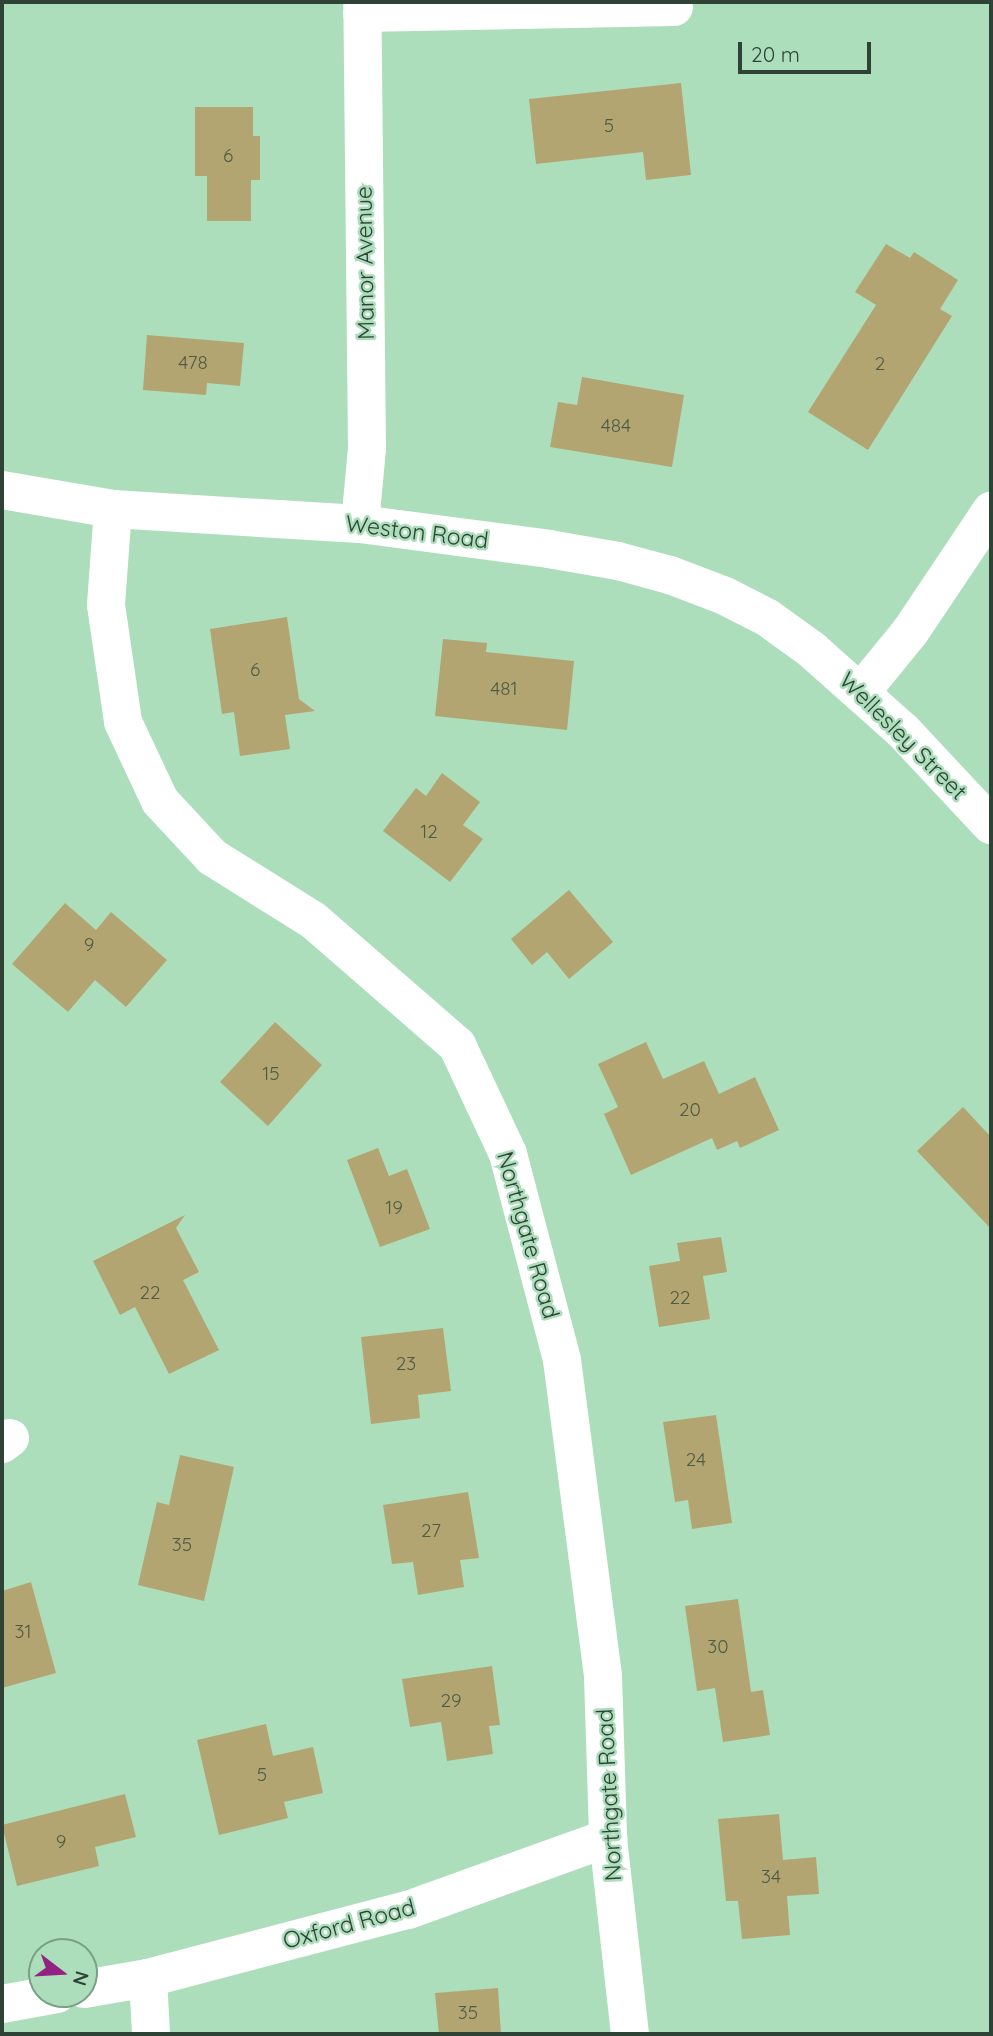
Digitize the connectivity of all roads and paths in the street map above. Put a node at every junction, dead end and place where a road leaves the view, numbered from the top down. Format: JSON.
{"nodes":[{"id":1,"x":362,"y":7,"type":"edge"},
{"id":2,"x":674,"y":7,"type":"dead end"},
{"id":3,"x":2,"y":491,"type":"edge"},
{"id":4,"x":113,"y":509,"type":"junction"},
{"id":5,"x":991,"y":511,"type":"edge"},
{"id":6,"x":360,"y":524,"type":"junction"},
{"id":7,"x":812,"y":650,"type":"joint"},
{"id":8,"x":861,"y":692,"type":"junction"},
{"id":9,"x":991,"y":825,"type":"edge"},
{"id":10,"x":608,"y":1838,"type":"junction"},
{"id":11,"x":148,"y":1978,"type":"junction"},
{"id":12,"x":98,"y":1987,"type":"edge"},
{"id":13,"x":28,"y":1999,"type":"edge"},
{"id":14,"x":2,"y":2004,"type":"edge"},
{"id":15,"x":151,"y":2034,"type":"edge"},
{"id":16,"x":629,"y":2034,"type":"edge"}],
"edges":[{"from":1,"to":2,"type":"street"},
{"from":1,"to":6,"type":"street","name":"Manor Avenue"},
{"from":3,"to":4,"type":"street","name":"Weston Road"},
{"from":4,"to":6,"type":"street","name":"Weston Road"},
{"from":4,"to":10,"type":"street","name":"Northgate Road"},
{"from":5,"to":8,"type":"street"},
{"from":6,"to":7,"type":"street","name":"Weston Road"},
{"from":7,"to":8,"type":"street","name":"Wellesley Street"},
{"from":8,"to":9,"type":"street","name":"Wellesley Street"},
{"from":10,"to":11,"type":"street","name":"Oxford Road"},
{"from":10,"to":16,"type":"street","name":"Northgate Road"},
{"from":11,"to":12,"type":"street","name":"Oxford Road"},
{"from":11,"to":15,"type":"street"},
{"from":13,"to":14,"type":"street"}]}
